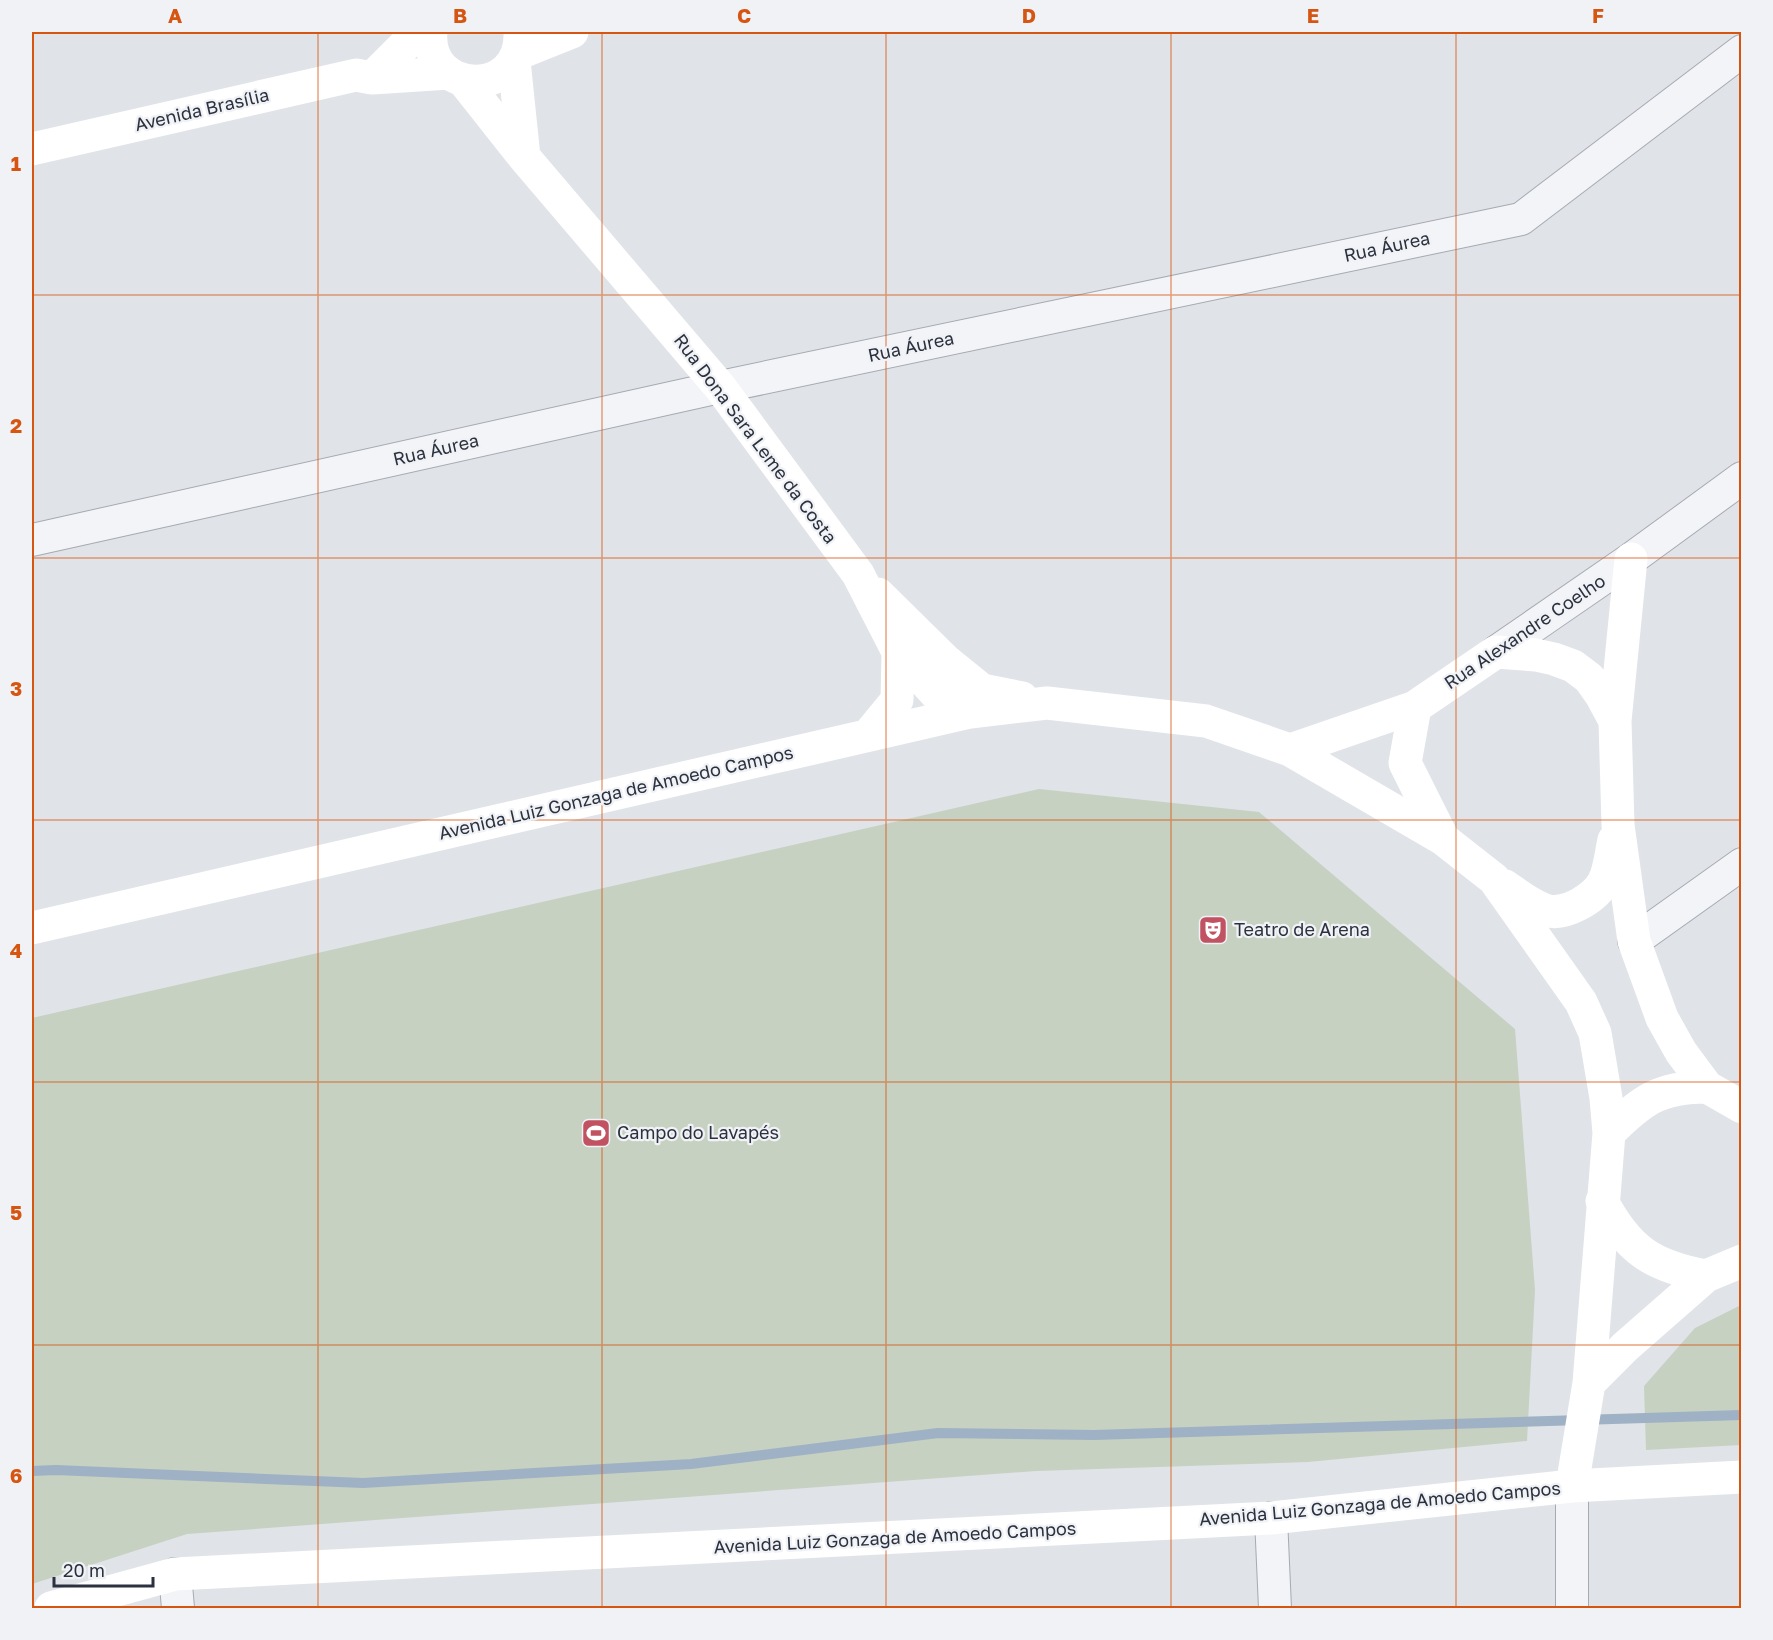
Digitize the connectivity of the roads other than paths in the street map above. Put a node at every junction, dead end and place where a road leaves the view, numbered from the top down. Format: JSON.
{"nodes":[{"id":1,"x":418,"y":32,"type":"edge"},
{"id":2,"x":432,"y":32,"type":"edge"},
{"id":3,"x":568,"y":32,"type":"edge"},
{"id":4,"x":517,"y":49,"type":"edge"},
{"id":5,"x":1742,"y":51,"type":"edge"},
{"id":6,"x":456,"y":77,"type":"junction"},
{"id":7,"x":372,"y":78,"type":"junction"},
{"id":8,"x":32,"y":148,"type":"edge"},
{"id":9,"x":524,"y":157,"type":"junction"},
{"id":10,"x":720,"y":387,"type":"junction"},
{"id":11,"x":1742,"y":478,"type":"edge"},
{"id":12,"x":32,"y":540,"type":"edge"},
{"id":13,"x":1631,"y":559,"type":"junction"},
{"id":14,"x":858,"y":574,"type":"junction"},
{"id":15,"x":898,"y":652,"type":"junction"},
{"id":16,"x":1496,"y":652,"type":"junction"},
{"id":17,"x":1047,"y":704,"type":"junction"},
{"id":18,"x":1415,"y":707,"type":"junction"},
{"id":19,"x":970,"y":712,"type":"junction"},
{"id":20,"x":1615,"y":721,"type":"junction"},
{"id":21,"x":869,"y":734,"type":"junction"},
{"id":22,"x":1290,"y":750,"type":"junction"},
{"id":23,"x":1618,"y":825,"type":"junction"},
{"id":24,"x":1443,"y":839,"type":"junction"},
{"id":25,"x":1742,"y":864,"type":"edge"},
{"id":26,"x":1494,"y":879,"type":"junction"},
{"id":27,"x":32,"y":928,"type":"edge"},
{"id":28,"x":1634,"y":941,"type":"junction"},
{"id":29,"x":1707,"y":1087,"type":"junction"},
{"id":30,"x":1742,"y":1107,"type":"edge"},
{"id":31,"x":1609,"y":1133,"type":"junction"},
{"id":32,"x":1602,"y":1201,"type":"junction"},
{"id":33,"x":1742,"y":1261,"type":"edge"},
{"id":34,"x":1706,"y":1276,"type":"junction"},
{"id":35,"x":1589,"y":1383,"type":"junction"},
{"id":36,"x":1742,"y":1477,"type":"edge"},
{"id":37,"x":1572,"y":1486,"type":"junction"},
{"id":38,"x":1271,"y":1518,"type":"junction"},
{"id":39,"x":175,"y":1574,"type":"junction"},
{"id":40,"x":51,"y":1608,"type":"edge"},
{"id":41,"x":178,"y":1608,"type":"edge"},
{"id":42,"x":1275,"y":1608,"type":"edge"},
{"id":43,"x":1572,"y":1608,"type":"edge"}],
"edges":[{"from":1,"to":7,"type":"main road"},
{"from":2,"to":6,"type":"main road","name":"Rua Dona Sara Leme da Costa"},
{"from":3,"to":4,"type":"main road","name":"Avenida Brasília"},
{"from":4,"to":6,"type":"main road","name":"Avenida Brasília"},
{"from":4,"to":9,"type":"main road"},
{"from":5,"to":10,"type":"street","name":"Rua Áurea"},
{"from":6,"to":7,"type":"main road","name":"Avenida Brasília"},
{"from":6,"to":9,"type":"main road","name":"Rua Dona Sara Leme da Costa"},
{"from":7,"to":8,"type":"main road","name":"Avenida Brasília"},
{"from":9,"to":10,"type":"main road","name":"Rua Dona Sara Leme da Costa"},
{"from":10,"to":12,"type":"street","name":"Rua Áurea"},
{"from":10,"to":14,"type":"main road","name":"Rua Dona Sara Leme da Costa"},
{"from":11,"to":13,"type":"street","name":"Rua Alexandre Coelho"},
{"from":13,"to":16,"type":"street","name":"Rua Alexandre Coelho"},
{"from":13,"to":20,"type":"main road"},
{"from":14,"to":15,"type":"main road","name":"Rua Dona Sara Leme da Costa"},
{"from":14,"to":17,"type":"main road"},
{"from":15,"to":19,"type":"main road"},
{"from":15,"to":21,"type":"main road"},
{"from":16,"to":18,"type":"main road","name":"Rua Alexandre Coelho"},
{"from":16,"to":20,"type":"main road"},
{"from":17,"to":19,"type":"main road","name":"Avenida Luiz Gonzaga de Amoedo Campos"},
{"from":17,"to":22,"type":"main road","name":"Avenida Luiz Gonzaga de Amoedo Campos"},
{"from":18,"to":22,"type":"main road","name":"Rua Alexandre Coelho"},
{"from":18,"to":24,"type":"main road"},
{"from":19,"to":21,"type":"main road","name":"Avenida Luiz Gonzaga de Amoedo Campos"},
{"from":20,"to":23,"type":"main road"},
{"from":21,"to":27,"type":"main road","name":"Avenida Luiz Gonzaga de Amoedo Campos"},
{"from":22,"to":24,"type":"main road"},
{"from":23,"to":26,"type":"main road"},
{"from":23,"to":28,"type":"main road"},
{"from":24,"to":26,"type":"main road"},
{"from":25,"to":28,"type":"street"},
{"from":26,"to":31,"type":"main road"},
{"from":28,"to":29,"type":"main road"},
{"from":29,"to":30,"type":"main road"},
{"from":29,"to":31,"type":"main road"},
{"from":31,"to":32,"type":"main road"},
{"from":32,"to":34,"type":"main road"},
{"from":32,"to":35,"type":"main road"},
{"from":33,"to":34,"type":"main road"},
{"from":34,"to":35,"type":"main road"},
{"from":35,"to":37,"type":"main road"},
{"from":36,"to":37,"type":"main road","name":"Avenida Luiz Gonzaga de Amoedo Campos"},
{"from":37,"to":38,"type":"main road","name":"Avenida Luiz Gonzaga de Amoedo Campos"},
{"from":37,"to":43,"type":"street"},
{"from":38,"to":39,"type":"main road","name":"Avenida Luiz Gonzaga de Amoedo Campos"},
{"from":38,"to":42,"type":"street"},
{"from":39,"to":40,"type":"main road","name":"Avenida Luiz Gonzaga de Amoedo Campos"},
{"from":39,"to":41,"type":"street"}]}
